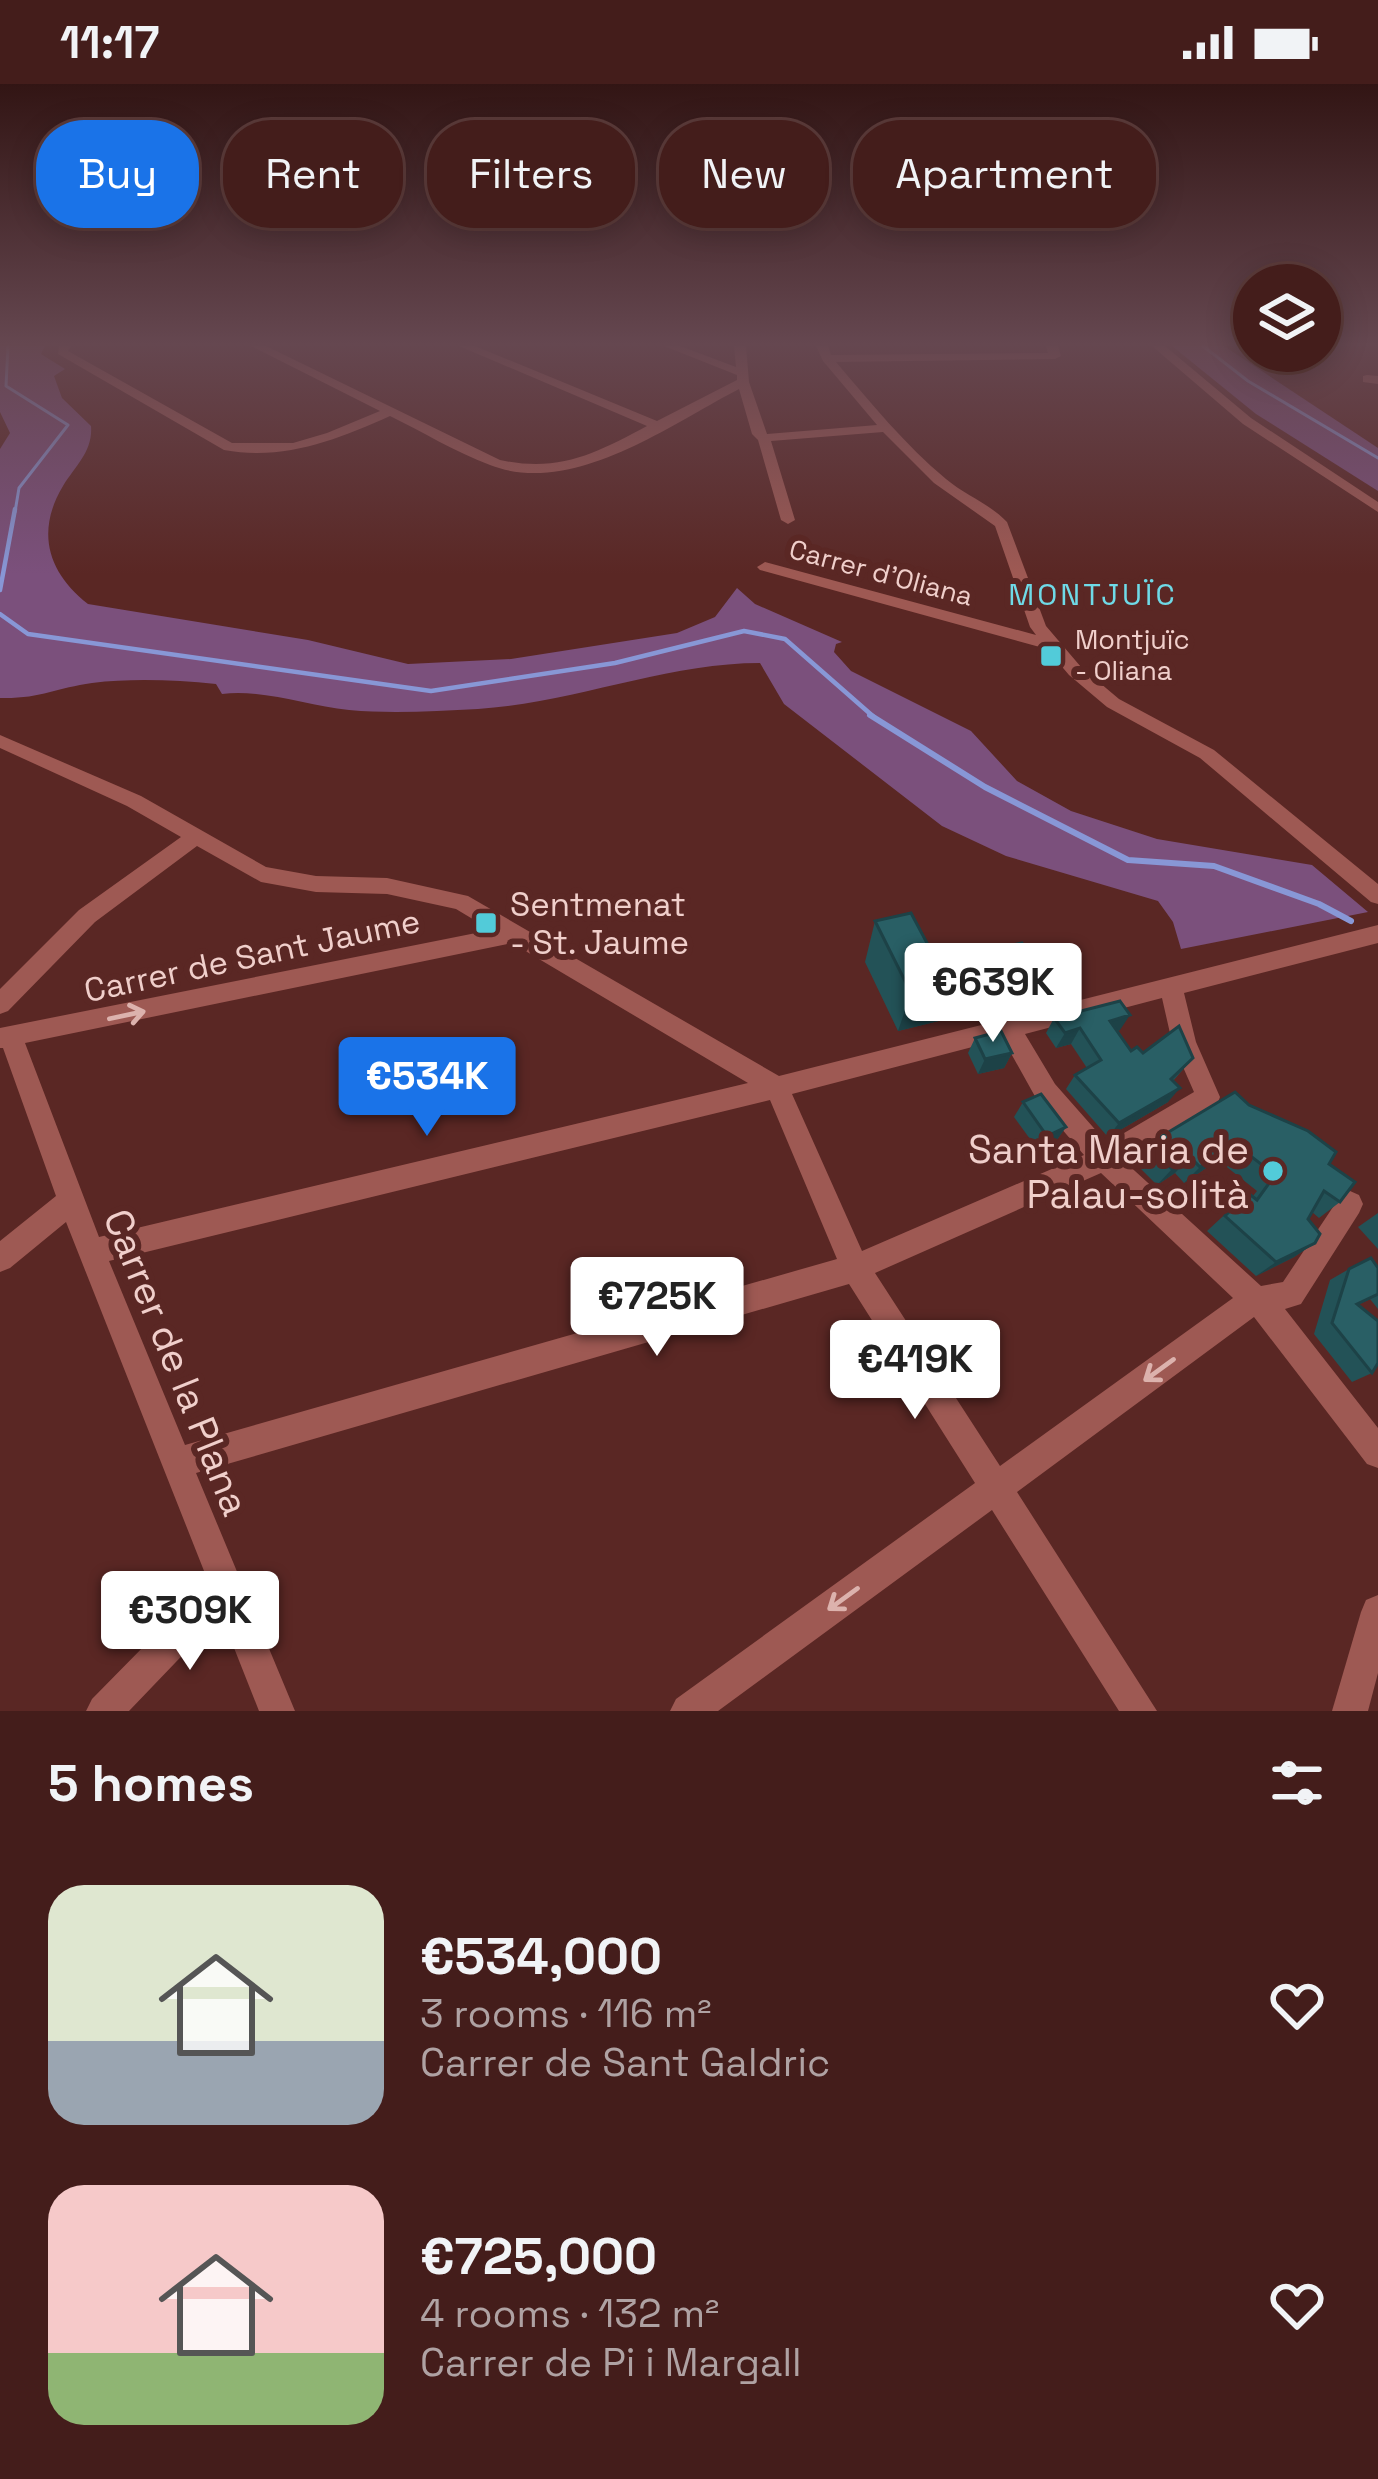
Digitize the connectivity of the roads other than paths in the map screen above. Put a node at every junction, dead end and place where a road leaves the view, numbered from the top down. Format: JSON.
{"nodes":[{"id":1,"x":186,"y":422,"type":"edge"},
{"id":2,"x":363,"y":422,"type":"edge"},
{"id":3,"x":412,"y":422,"type":"edge"},
{"id":4,"x":647,"y":422,"type":"edge"},
{"id":5,"x":664,"y":422,"type":"edge"},
{"id":6,"x":755,"y":422,"type":"edge"},
{"id":7,"x":880,"y":422,"type":"edge"},
{"id":8,"x":1248,"y":422,"type":"edge"},
{"id":9,"x":657,"y":426,"type":"junction"},
{"id":10,"x":885,"y":428,"type":"junction"},
{"id":11,"x":764,"y":438,"type":"junction"},
{"id":12,"x":1378,"y":508,"type":"edge"},
{"id":13,"x":788,"y":520,"type":"dead end"},
{"id":14,"x":765,"y":567,"type":"dead end"},
{"id":15,"x":1053,"y":645,"type":"junction"},
{"id":16,"x":0,"y":741,"type":"edge"},
{"id":17,"x":198,"y":835,"type":"junction"},
{"id":18,"x":1378,"y":896,"type":"edge"},
{"id":19,"x":518,"y":933,"type":"junction"},
{"id":20,"x":1378,"y":934,"type":"edge"},
{"id":21,"x":1171,"y":987,"type":"junction"},
{"id":22,"x":0,"y":1004,"type":"edge"},
{"id":23,"x":1010,"y":1028,"type":"junction"},
{"id":24,"x":6,"y":1038,"type":"edge"},
{"id":25,"x":777,"y":1087,"type":"junction"},
{"id":26,"x":1104,"y":1159,"type":"junction"},
{"id":27,"x":71,"y":1201,"type":"junction"},
{"id":28,"x":1350,"y":1204,"type":"edge"},
{"id":29,"x":91,"y":1252,"type":"junction"},
{"id":30,"x":0,"y":1258,"type":"edge"},
{"id":31,"x":855,"y":1268,"type":"junction"},
{"id":32,"x":1253,"y":1300,"type":"junction"},
{"id":33,"x":1378,"y":1453,"type":"edge"},
{"id":34,"x":176,"y":1463,"type":"junction"},
{"id":35,"x":997,"y":1489,"type":"junction"},
{"id":36,"x":226,"y":1586,"type":"junction"},
{"id":37,"x":1378,"y":1612,"type":"edge"},
{"id":38,"x":723,"y":1700,"type":"edge"},
{"id":39,"x":104,"y":1711,"type":"edge"},
{"id":40,"x":278,"y":1711,"type":"edge"},
{"id":41,"x":688,"y":1711,"type":"edge"},
{"id":42,"x":1139,"y":1711,"type":"edge"},
{"id":43,"x":1350,"y":1711,"type":"edge"}],
"edges":[{"from":1,"to":2,"type":"street"},
{"from":3,"to":9,"type":"street"},
{"from":4,"to":9,"type":"street"},
{"from":5,"to":9,"type":"street"},
{"from":6,"to":11,"type":"street"},
{"from":7,"to":10,"type":"street"},
{"from":8,"to":12,"type":"street"},
{"from":10,"to":11,"type":"street"},
{"from":10,"to":15,"type":"street"},
{"from":11,"to":13,"type":"street"},
{"from":14,"to":15,"type":"street","name":"Carrer d'Oliana"},
{"from":15,"to":18,"type":"street"},
{"from":16,"to":17,"type":"street"},
{"from":17,"to":19,"type":"street"},
{"from":17,"to":22,"type":"street"},
{"from":24,"to":19,"type":"street","name":"Carrer de Sant Jaume","one_way":true},
{"from":19,"to":25,"type":"street"},
{"from":20,"to":21,"type":"street"},
{"from":21,"to":23,"type":"street"},
{"from":21,"to":26,"type":"street"},
{"from":23,"to":25,"type":"street"},
{"from":23,"to":26,"type":"street"},
{"from":24,"to":27,"type":"street","name":"Carrer de la Plana"},
{"from":25,"to":29,"type":"street"},
{"from":25,"to":31,"type":"street"},
{"from":26,"to":31,"type":"street"},
{"from":26,"to":32,"type":"street"},
{"from":27,"to":29,"type":"street","name":"Carrer de la Plana"},
{"from":27,"to":30,"type":"street"},
{"from":28,"to":32,"type":"street"},
{"from":29,"to":34,"type":"street","name":"Carrer de la Plana"},
{"from":31,"to":34,"type":"street"},
{"from":31,"to":35,"type":"street"},
{"from":32,"to":33,"type":"street"},
{"from":32,"to":35,"type":"street","one_way":true},
{"from":34,"to":36,"type":"street","name":"Carrer de la Plana"},
{"from":35,"to":38,"type":"street","one_way":true},
{"from":35,"to":42,"type":"street"},
{"from":36,"to":39,"type":"street"},
{"from":36,"to":40,"type":"street","name":"Carrer de la Plana"},
{"from":37,"to":43,"type":"street"},
{"from":38,"to":41,"type":"street"}]}
